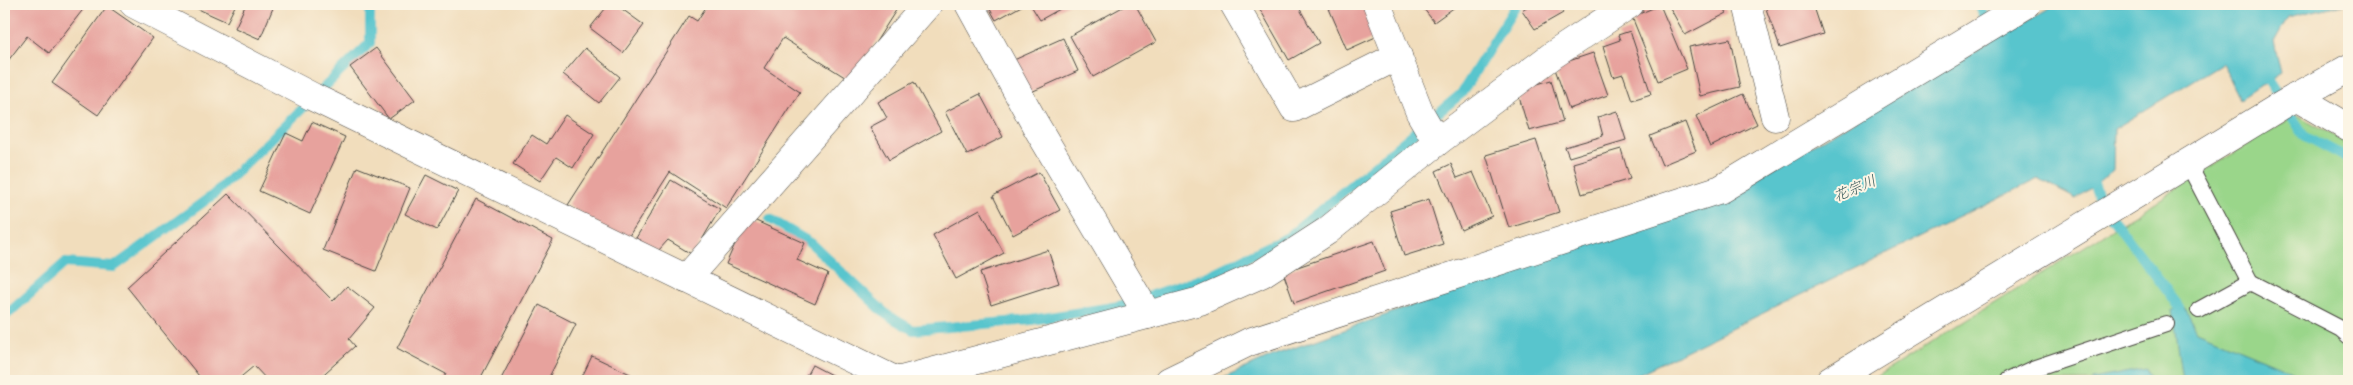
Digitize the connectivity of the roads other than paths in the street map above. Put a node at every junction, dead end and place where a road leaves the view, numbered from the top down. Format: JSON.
{"nodes":[{"id":1,"x":134,"y":4,"type":"edge"},
{"id":2,"x":928,"y":4,"type":"edge"},
{"id":3,"x":969,"y":4,"type":"edge"},
{"id":4,"x":1234,"y":4,"type":"edge"},
{"id":5,"x":1377,"y":4,"type":"edge"},
{"id":6,"x":1630,"y":4,"type":"edge"},
{"id":7,"x":1747,"y":4,"type":"edge"},
{"id":8,"x":2027,"y":4,"type":"edge"},
{"id":9,"x":1398,"y":56,"type":"junction"},
{"id":10,"x":2349,"y":68,"type":"edge"},
{"id":11,"x":2296,"y":97,"type":"junction"},
{"id":12,"x":1775,"y":117,"type":"dead end"},
{"id":13,"x":2349,"y":128,"type":"edge"},
{"id":14,"x":1437,"y":142,"type":"junction"},
{"id":15,"x":2188,"y":163,"type":"junction"},
{"id":16,"x":686,"y":279,"type":"junction"},
{"id":17,"x":2250,"y":282,"type":"junction"},
{"id":18,"x":2199,"y":310,"type":"dead end"},
{"id":19,"x":1148,"y":315,"type":"junction"},
{"id":20,"x":2166,"y":324,"type":"dead end"},
{"id":21,"x":2349,"y":336,"type":"edge"},
{"id":22,"x":897,"y":381,"type":"edge"},
{"id":23,"x":1169,"y":381,"type":"edge"},
{"id":24,"x":1830,"y":381,"type":"edge"},
{"id":25,"x":2007,"y":381,"type":"edge"}],
"edges":[{"from":1,"to":16,"type":"street"},
{"from":2,"to":16,"type":"street"},
{"from":3,"to":19,"type":"street"},
{"from":4,"to":9,"type":"street"},
{"from":5,"to":9,"type":"street"},
{"from":6,"to":14,"type":"street"},
{"from":7,"to":12,"type":"street"},
{"from":8,"to":23,"type":"street"},
{"from":9,"to":14,"type":"street"},
{"from":10,"to":11,"type":"street"},
{"from":11,"to":13,"type":"street"},
{"from":11,"to":15,"type":"street"},
{"from":14,"to":19,"type":"street"},
{"from":15,"to":17,"type":"lane"},
{"from":15,"to":24,"type":"street"},
{"from":16,"to":22,"type":"street"},
{"from":17,"to":18,"type":"lane"},
{"from":17,"to":21,"type":"lane"},
{"from":19,"to":22,"type":"street"},
{"from":20,"to":25,"type":"lane"}]}
